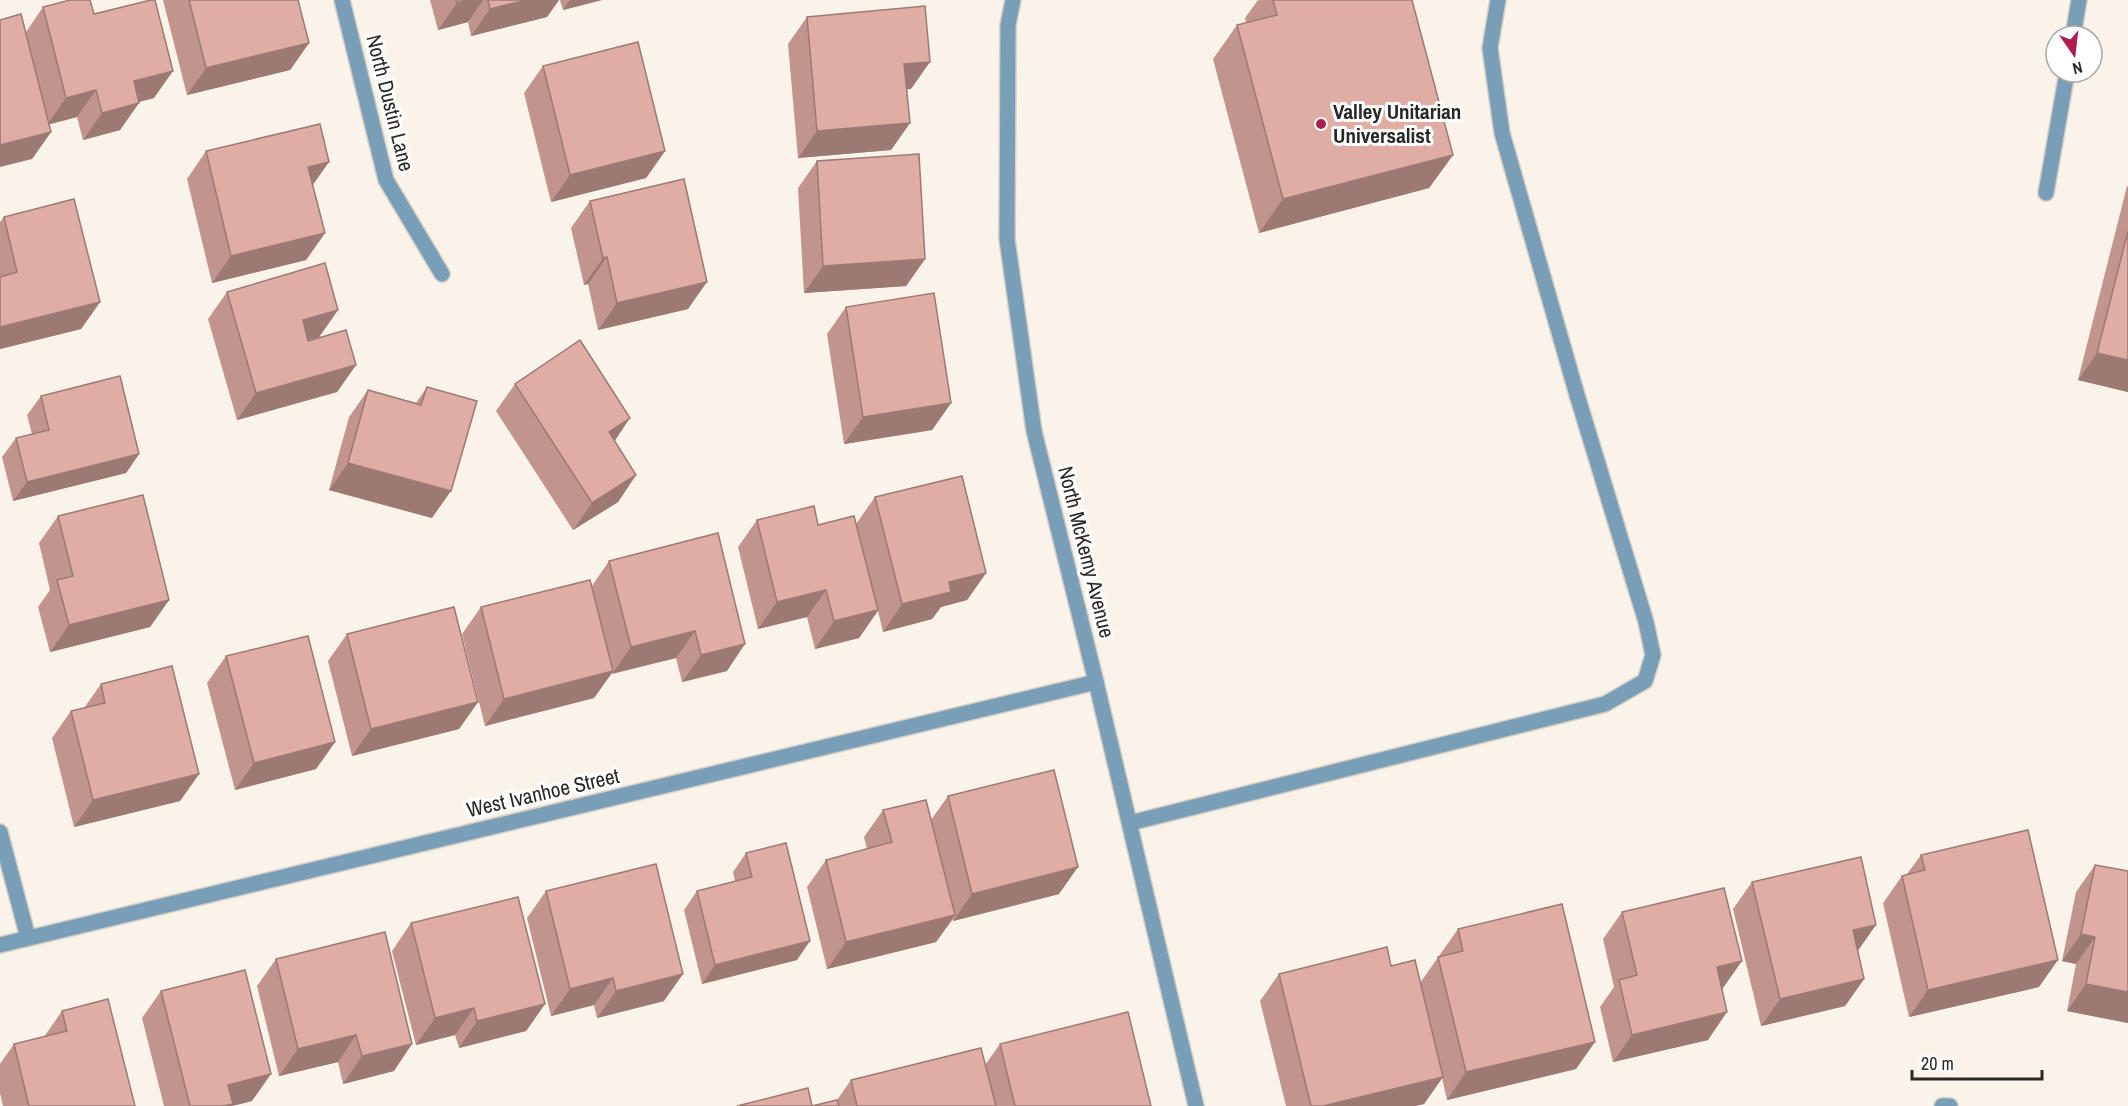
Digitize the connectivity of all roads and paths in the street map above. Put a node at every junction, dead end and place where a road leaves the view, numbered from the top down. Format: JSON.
{"nodes":[{"id":1,"x":342,"y":0,"type":"edge"},
{"id":2,"x":1013,"y":0,"type":"edge"},
{"id":3,"x":1498,"y":0,"type":"edge"},
{"id":4,"x":2079,"y":0,"type":"edge"},
{"id":5,"x":2075,"y":24,"type":"edge"},
{"id":6,"x":2065,"y":84,"type":"edge"},
{"id":7,"x":2046,"y":193,"type":"dead end"},
{"id":8,"x":442,"y":274,"type":"dead end"},
{"id":9,"x":1096,"y":682,"type":"junction"},
{"id":10,"x":1130,"y":823,"type":"junction"},
{"id":11,"x":0,"y":832,"type":"edge"},
{"id":12,"x":28,"y":938,"type":"junction"},
{"id":13,"x":0,"y":945,"type":"edge"},
{"id":14,"x":1196,"y":1106,"type":"edge"},
{"id":15,"x":1941,"y":1106,"type":"edge"},
{"id":16,"x":1950,"y":1106,"type":"edge"}],
"edges":[{"from":1,"to":8,"type":"street","name":"North Dustin Lane"},
{"from":2,"to":9,"type":"street","name":"North McKemy Avenue"},
{"from":3,"to":10,"type":"street"},
{"from":4,"to":5,"type":"street"},
{"from":6,"to":7,"type":"street"},
{"from":9,"to":10,"type":"street","name":"North McKemy Avenue"},
{"from":9,"to":12,"type":"street","name":"West Ivanhoe Street"},
{"from":10,"to":14,"type":"street","name":"North McKemy Avenue"},
{"from":11,"to":12,"type":"street"},
{"from":12,"to":13,"type":"street","name":"West Ivanhoe Street"},
{"from":15,"to":16,"type":"street"}]}
